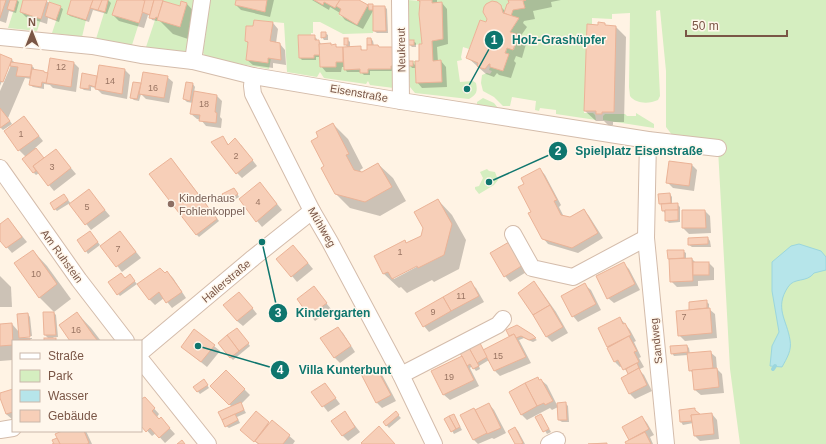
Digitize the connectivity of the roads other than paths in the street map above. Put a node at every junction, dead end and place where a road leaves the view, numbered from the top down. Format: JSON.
{"nodes":[{"id":1,"x":202,"y":0,"type":"edge"},
{"id":2,"x":400,"y":0,"type":"edge"},
{"id":3,"x":0,"y":37,"type":"edge"},
{"id":4,"x":193,"y":61,"type":"junction"},
{"id":5,"x":253,"y":76,"type":"junction"},
{"id":6,"x":402,"y":101,"type":"junction"},
{"id":7,"x":648,"y":140,"type":"junction"},
{"id":8,"x":718,"y":148,"type":"dead end"},
{"id":9,"x":0,"y":168,"type":"edge"},
{"id":10,"x":312,"y":211,"type":"junction"},
{"id":11,"x":514,"y":234,"type":"dead end"},
{"id":12,"x":646,"y":238,"type":"junction"},
{"id":13,"x":503,"y":319,"type":"dead end"},
{"id":14,"x":125,"y":340,"type":"edge"},
{"id":15,"x":142,"y":351,"type":"edge"},
{"id":16,"x":142,"y":361,"type":"edge"},
{"id":17,"x":401,"y":375,"type":"junction"},
{"id":18,"x":12,"y":428,"type":"edge"},
{"id":19,"x":0,"y":430,"type":"edge"},
{"id":20,"x":208,"y":444,"type":"edge"},
{"id":21,"x":436,"y":444,"type":"edge"},
{"id":22,"x":666,"y":444,"type":"edge"}],
"edges":[{"from":1,"to":4,"type":"street"},
{"from":2,"to":6,"type":"street","name":"Neukreut"},
{"from":3,"to":4,"type":"street","name":"Eisenstraße"},
{"from":4,"to":5,"type":"street","name":"Eisenstraße"},
{"from":5,"to":6,"type":"street","name":"Eisenstraße"},
{"from":5,"to":10,"type":"street","name":"Mühlweg"},
{"from":6,"to":7,"type":"street","name":"Eisenstraße"},
{"from":7,"to":8,"type":"street","name":"Eisenstraße"},
{"from":7,"to":12,"type":"street","name":"Sandweg"},
{"from":9,"to":14,"type":"street","name":"Am Ruhstein"},
{"from":10,"to":15,"type":"street","name":"Hallerstraße"},
{"from":10,"to":17,"type":"street","name":"Mühlweg"},
{"from":11,"to":12,"type":"street"},
{"from":12,"to":22,"type":"street","name":"Sandweg"},
{"from":13,"to":17,"type":"street"},
{"from":16,"to":20,"type":"street"},
{"from":17,"to":21,"type":"street","name":"Mühlweg"},
{"from":18,"to":19,"type":"street"}]}
